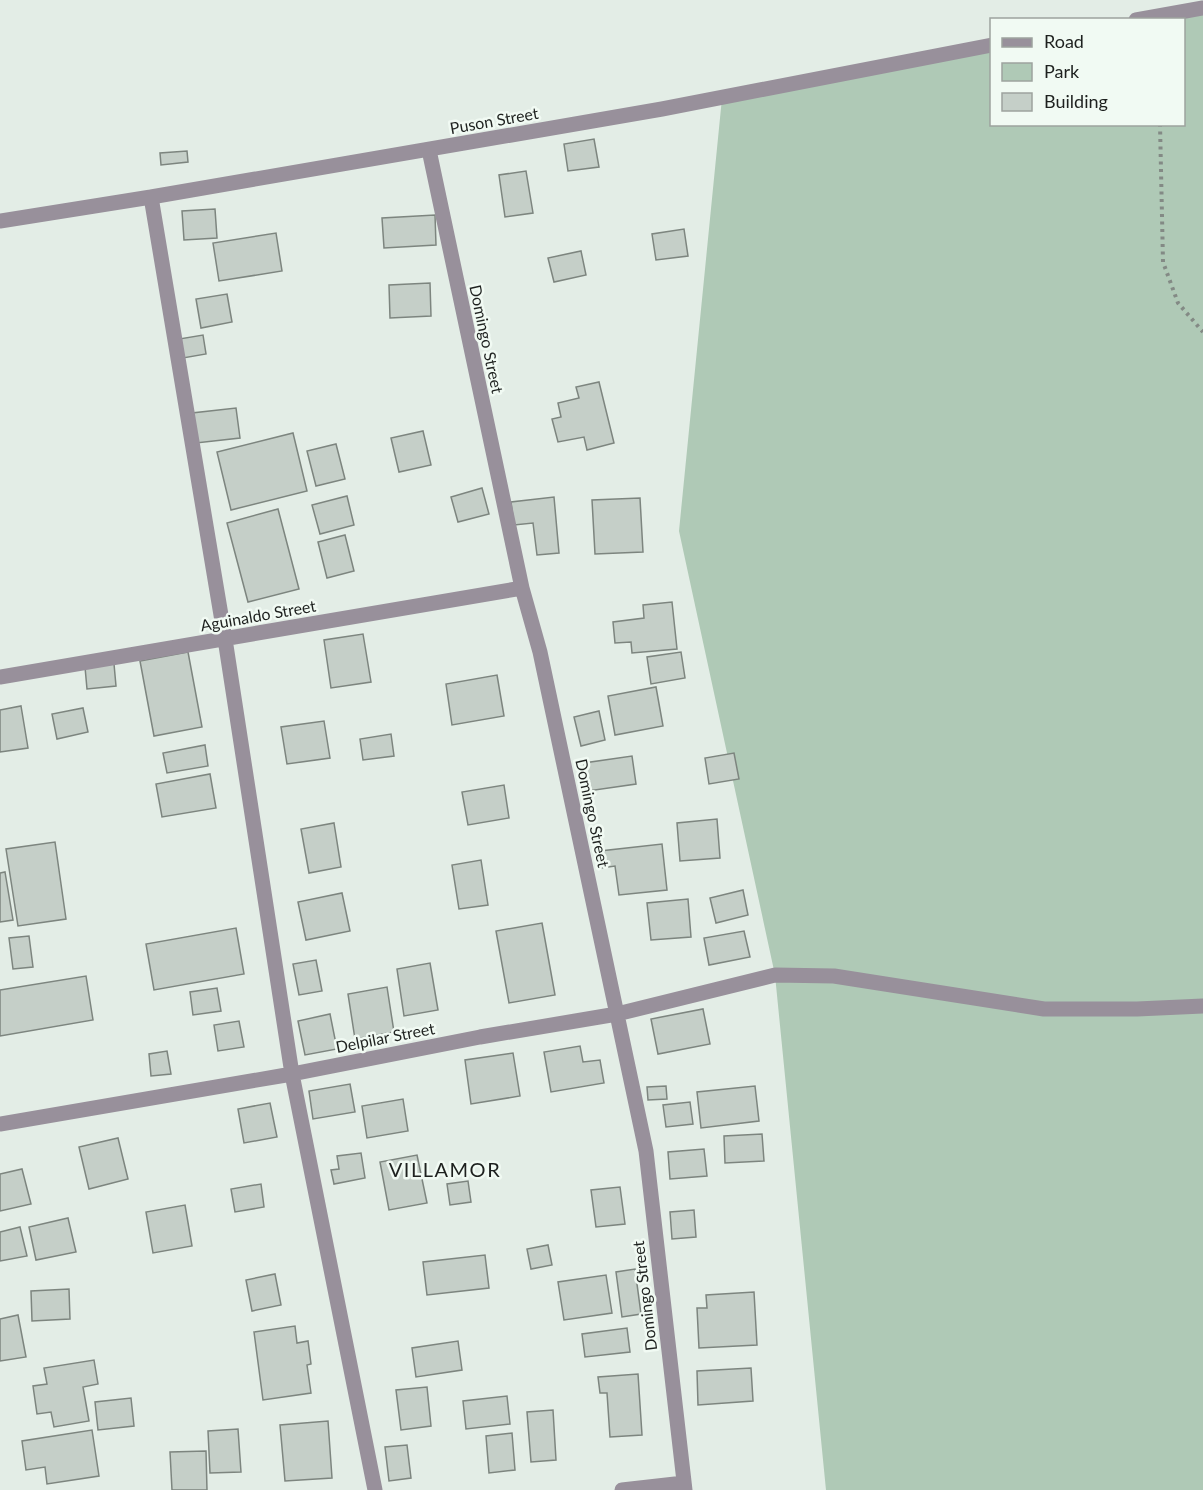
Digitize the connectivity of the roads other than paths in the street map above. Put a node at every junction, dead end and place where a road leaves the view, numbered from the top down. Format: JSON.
{"nodes":[{"id":1,"x":1203,"y":8,"type":"edge"},
{"id":2,"x":1147,"y":18,"type":"edge"},
{"id":3,"x":990,"y":45,"type":"edge"},
{"id":4,"x":429,"y":150,"type":"junction"},
{"id":5,"x":151,"y":197,"type":"junction"},
{"id":6,"x":0,"y":221,"type":"edge"},
{"id":7,"x":522,"y":588,"type":"junction"},
{"id":8,"x":225,"y":639,"type":"junction"},
{"id":9,"x":0,"y":677,"type":"edge"},
{"id":10,"x":1203,"y":1006,"type":"edge"},
{"id":11,"x":617,"y":1014,"type":"junction"},
{"id":12,"x":292,"y":1074,"type":"junction"},
{"id":13,"x":0,"y":1124,"type":"edge"},
{"id":14,"x":684,"y":1487,"type":"edge"},
{"id":15,"x":375,"y":1490,"type":"edge"},
{"id":16,"x":622,"y":1490,"type":"edge"}],
"edges":[{"from":1,"to":2,"type":"street"},
{"from":3,"to":4,"type":"street","name":"Puson Street"},
{"from":4,"to":5,"type":"street","name":"Puson Street"},
{"from":4,"to":7,"type":"street","name":"Domingo Street"},
{"from":5,"to":6,"type":"street","name":"Puson Street"},
{"from":5,"to":8,"type":"street"},
{"from":7,"to":8,"type":"street","name":"Aguinaldo Street"},
{"from":7,"to":11,"type":"street","name":"Domingo Street"},
{"from":8,"to":9,"type":"street","name":"Aguinaldo Street"},
{"from":8,"to":12,"type":"street"},
{"from":10,"to":11,"type":"street","name":"Delpilar Street"},
{"from":11,"to":12,"type":"street","name":"Delpilar Street"},
{"from":11,"to":14,"type":"street","name":"Domingo Street"},
{"from":12,"to":13,"type":"street","name":"Delpilar Street"},
{"from":12,"to":15,"type":"street"},
{"from":14,"to":16,"type":"street"}]}
